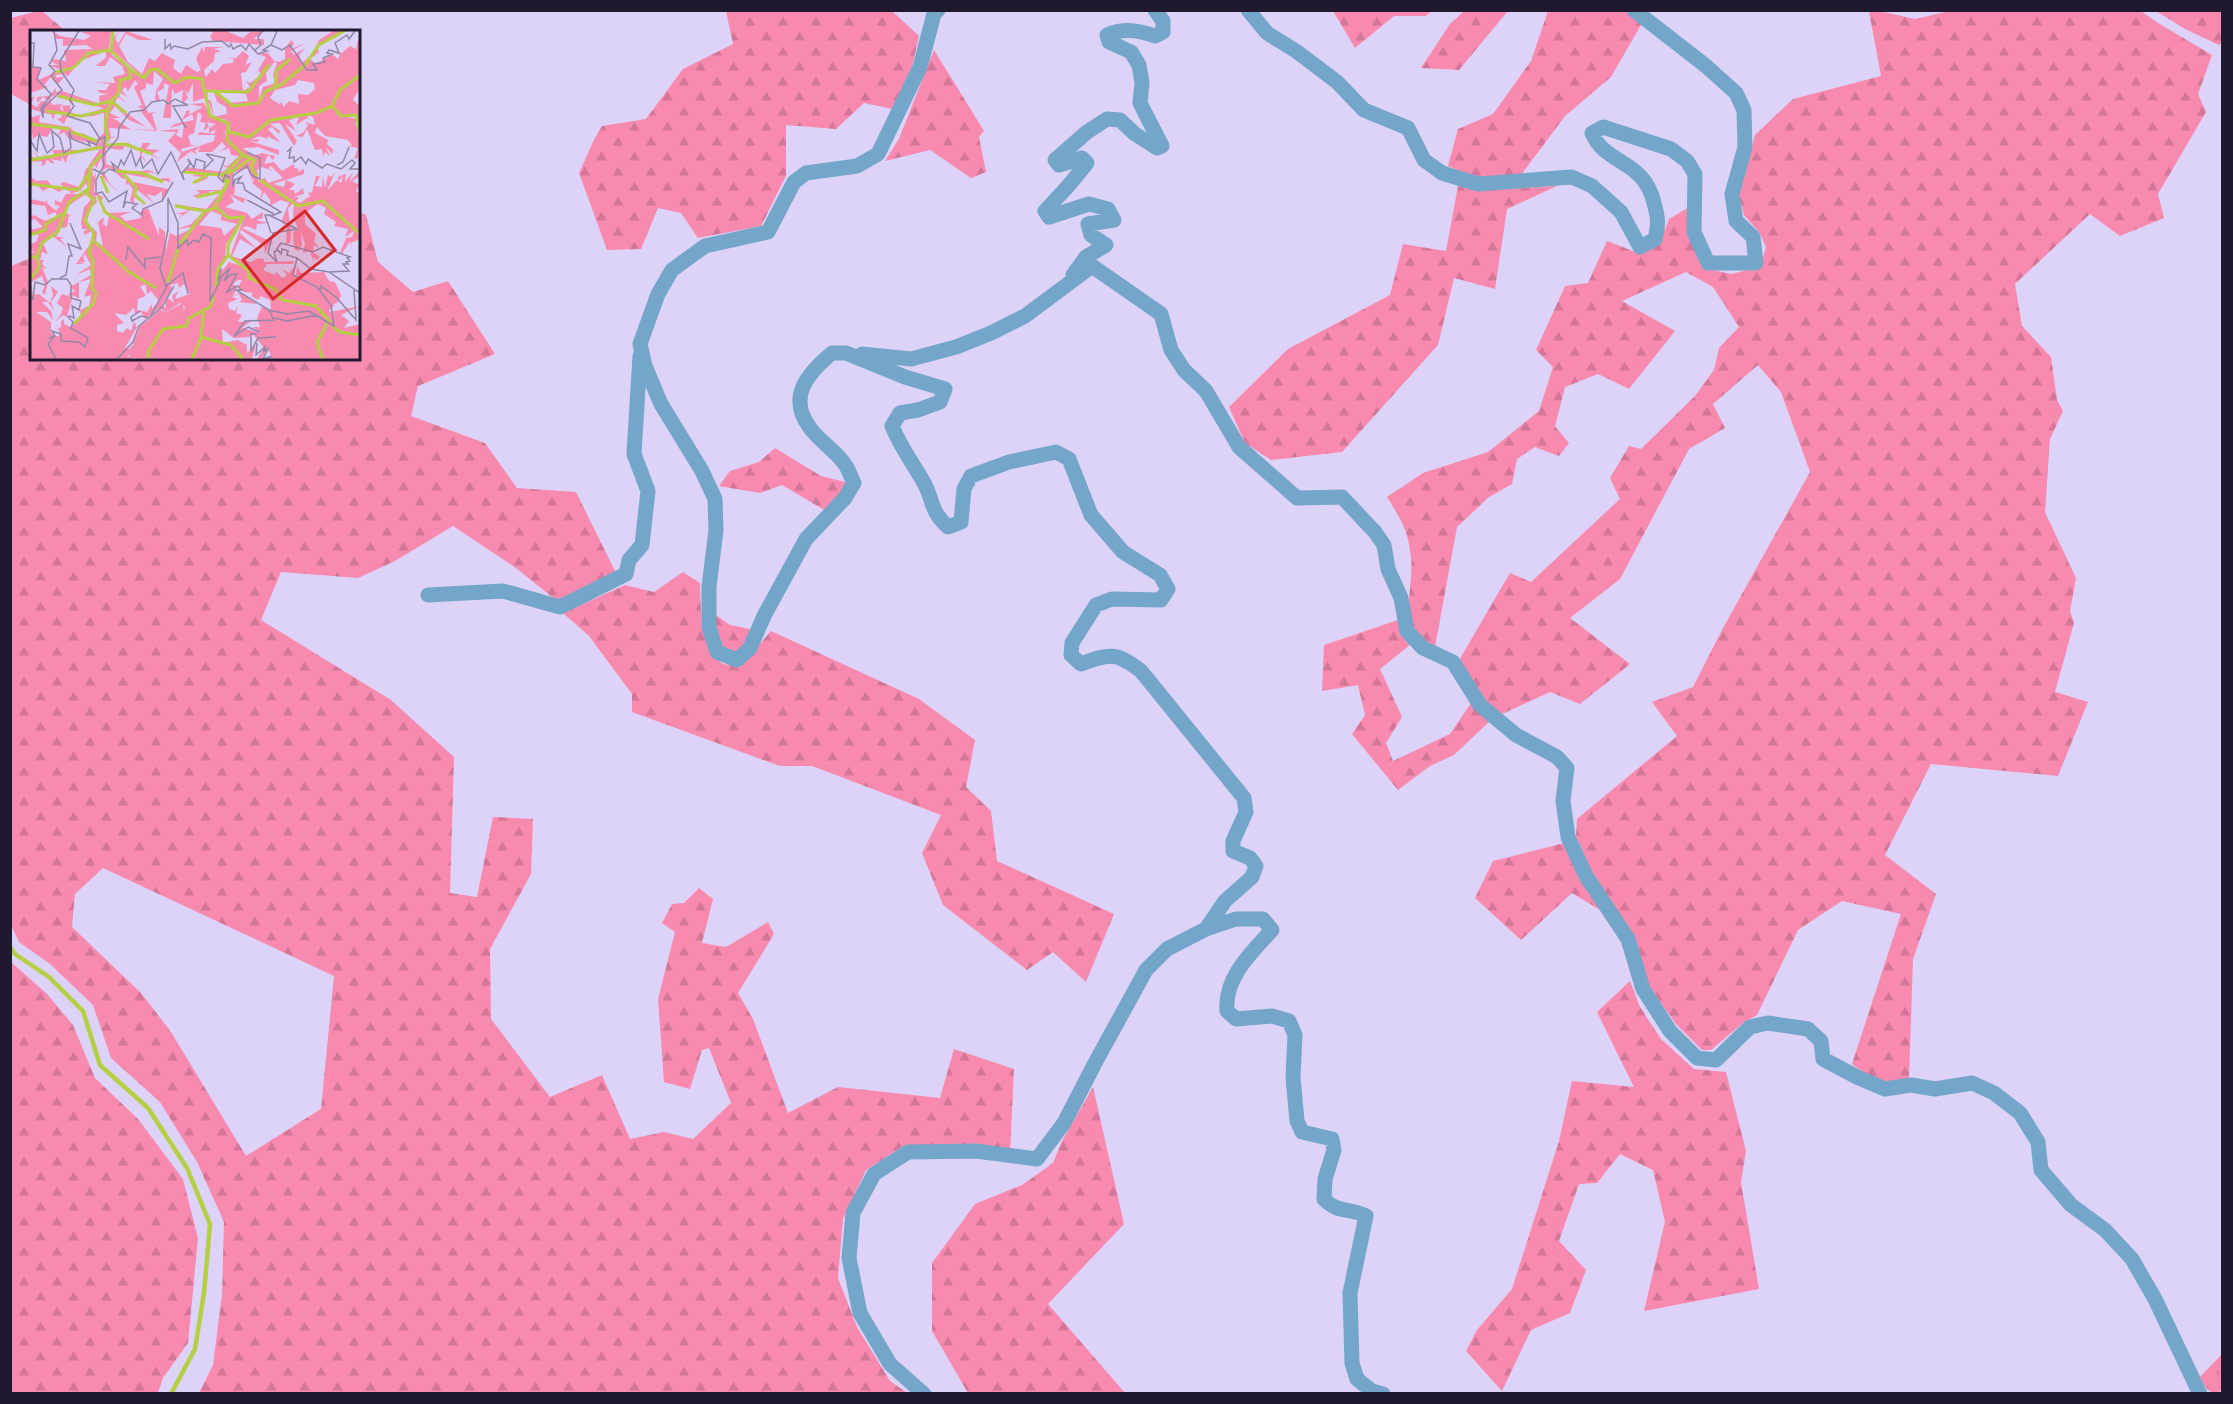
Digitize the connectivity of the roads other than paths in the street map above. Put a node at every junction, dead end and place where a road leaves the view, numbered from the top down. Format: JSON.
{"nodes":[{"id":1,"x":938,"y":10,"type":"edge"},
{"id":2,"x":1155,"y":10,"type":"edge"},
{"id":3,"x":1248,"y":10,"type":"edge"},
{"id":4,"x":1634,"y":10,"type":"edge"},
{"id":5,"x":1068,"y":282,"type":"junction"},
{"id":6,"x":640,"y":344,"type":"junction"},
{"id":7,"x":846,"y":353,"type":"junction"},
{"id":8,"x":428,"y":595,"type":"dead end"},
{"id":9,"x":1206,"y":929,"type":"junction"},
{"id":10,"x":924,"y":1394,"type":"edge"},
{"id":11,"x":1383,"y":1394,"type":"edge"},
{"id":12,"x":2200,"y":1394,"type":"edge"}],
"edges":[{"from":1,"to":6,"type":"street"},
{"from":2,"to":5,"type":"street"},
{"from":3,"to":4,"type":"street"},
{"from":5,"to":7,"type":"street"},
{"from":5,"to":12,"type":"street"},
{"from":6,"to":7,"type":"street"},
{"from":6,"to":8,"type":"street"},
{"from":7,"to":9,"type":"street"},
{"from":9,"to":10,"type":"street"},
{"from":9,"to":11,"type":"street"}]}
